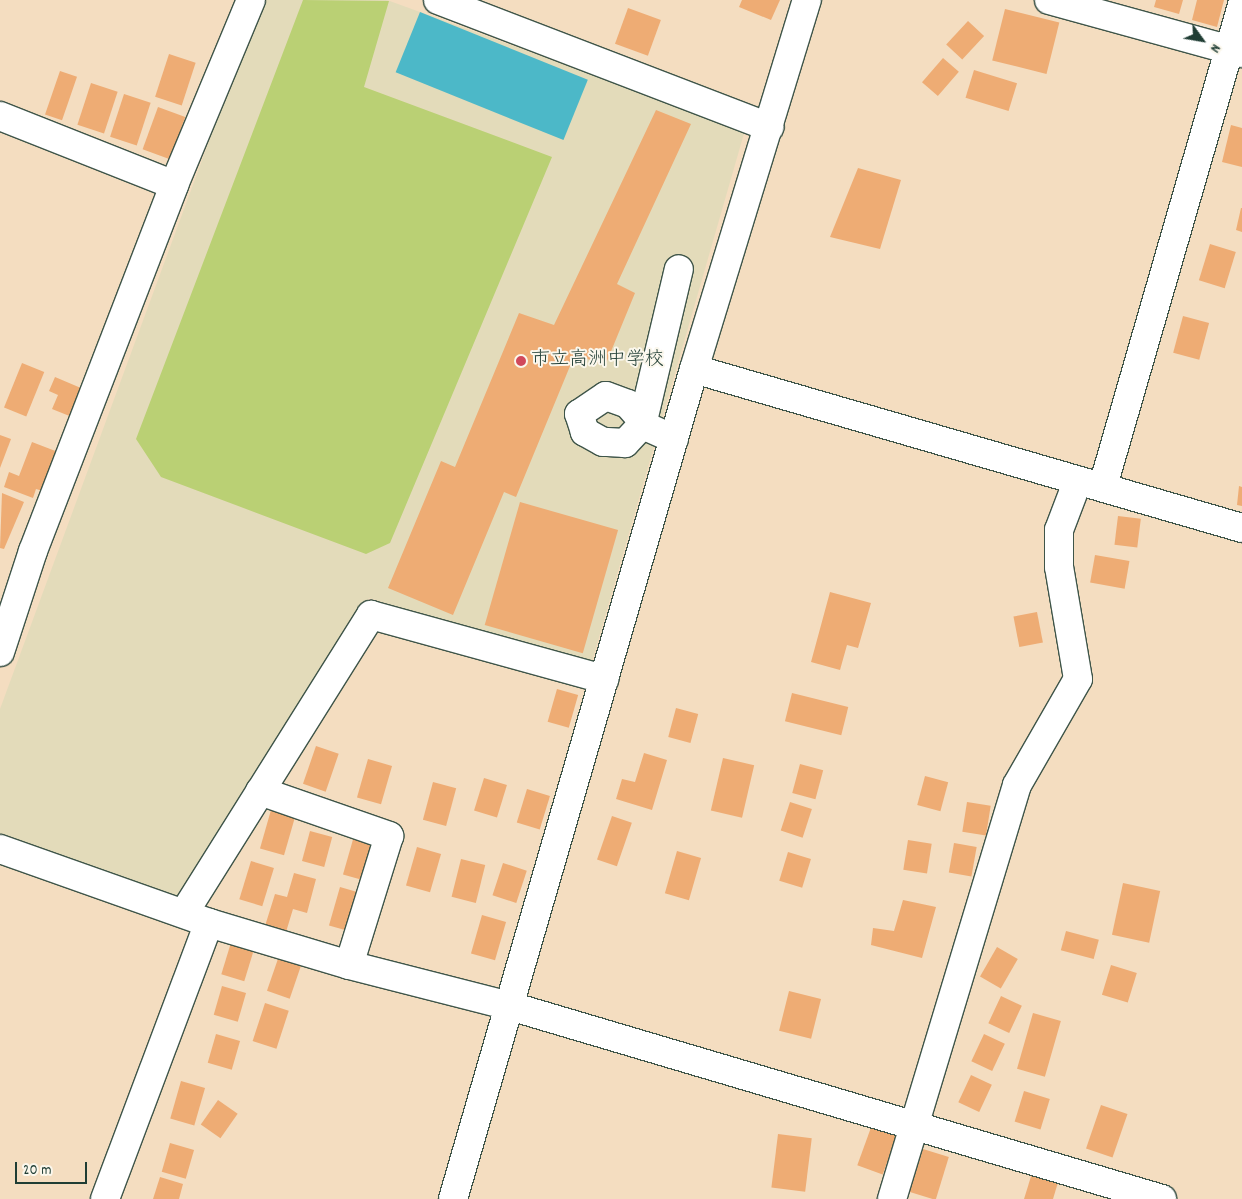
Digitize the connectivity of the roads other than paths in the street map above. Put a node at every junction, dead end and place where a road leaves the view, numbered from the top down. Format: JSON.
{"nodes":[{"id":1,"x":251,"y":0,"type":"edge"},
{"id":2,"x":438,"y":0,"type":"edge"},
{"id":3,"x":807,"y":0,"type":"edge"},
{"id":4,"x":1049,"y":0,"type":"edge"},
{"id":5,"x":1242,"y":5,"type":"edge"},
{"id":6,"x":1133,"y":10,"type":"edge"},
{"id":7,"x":1236,"y":51,"type":"edge"},
{"id":8,"x":0,"y":116,"type":"edge"},
{"id":9,"x":769,"y":126,"type":"junction"},
{"id":10,"x":174,"y":185,"type":"junction"},
{"id":11,"x":679,"y":269,"type":"dead end"},
{"id":12,"x":694,"y":370,"type":"junction"},
{"id":13,"x":674,"y":439,"type":"junction"},
{"id":14,"x":1090,"y":483,"type":"junction"},
{"id":15,"x":1242,"y":528,"type":"edge"},
{"id":16,"x":0,"y":652,"type":"edge"},
{"id":17,"x":604,"y":679,"type":"junction"},
{"id":18,"x":260,"y":791,"type":"junction"},
{"id":19,"x":0,"y":850,"type":"edge"},
{"id":20,"x":184,"y":913,"type":"junction"},
{"id":21,"x":209,"y":922,"type":"junction"},
{"id":22,"x":350,"y":965,"type":"junction"},
{"id":23,"x":510,"y":1006,"type":"junction"},
{"id":24,"x":912,"y":1127,"type":"junction"},
{"id":25,"x":105,"y":1199,"type":"edge"},
{"id":26,"x":453,"y":1199,"type":"edge"},
{"id":27,"x":892,"y":1199,"type":"edge"},
{"id":28,"x":1162,"y":1199,"type":"edge"}],
"edges":[{"from":1,"to":10,"type":"street"},
{"from":2,"to":9,"type":"street"},
{"from":3,"to":9,"type":"street"},
{"from":4,"to":6,"type":"street"},
{"from":5,"to":7,"type":"street"},
{"from":6,"to":7,"type":"street"},
{"from":7,"to":14,"type":"street"},
{"from":8,"to":10,"type":"street"},
{"from":9,"to":12,"type":"street"},
{"from":10,"to":16,"type":"street"},
{"from":11,"to":13,"type":"street"},
{"from":12,"to":13,"type":"street"},
{"from":12,"to":14,"type":"street"},
{"from":13,"to":17,"type":"street"},
{"from":14,"to":15,"type":"street"},
{"from":14,"to":24,"type":"street"},
{"from":17,"to":18,"type":"street"},
{"from":17,"to":23,"type":"street"},
{"from":18,"to":20,"type":"street"},
{"from":18,"to":22,"type":"street"},
{"from":19,"to":20,"type":"street"},
{"from":20,"to":21,"type":"street"},
{"from":21,"to":22,"type":"street"},
{"from":21,"to":25,"type":"street"},
{"from":22,"to":23,"type":"street"},
{"from":23,"to":24,"type":"street"},
{"from":23,"to":26,"type":"street"},
{"from":24,"to":27,"type":"street"},
{"from":24,"to":28,"type":"street"}]}
